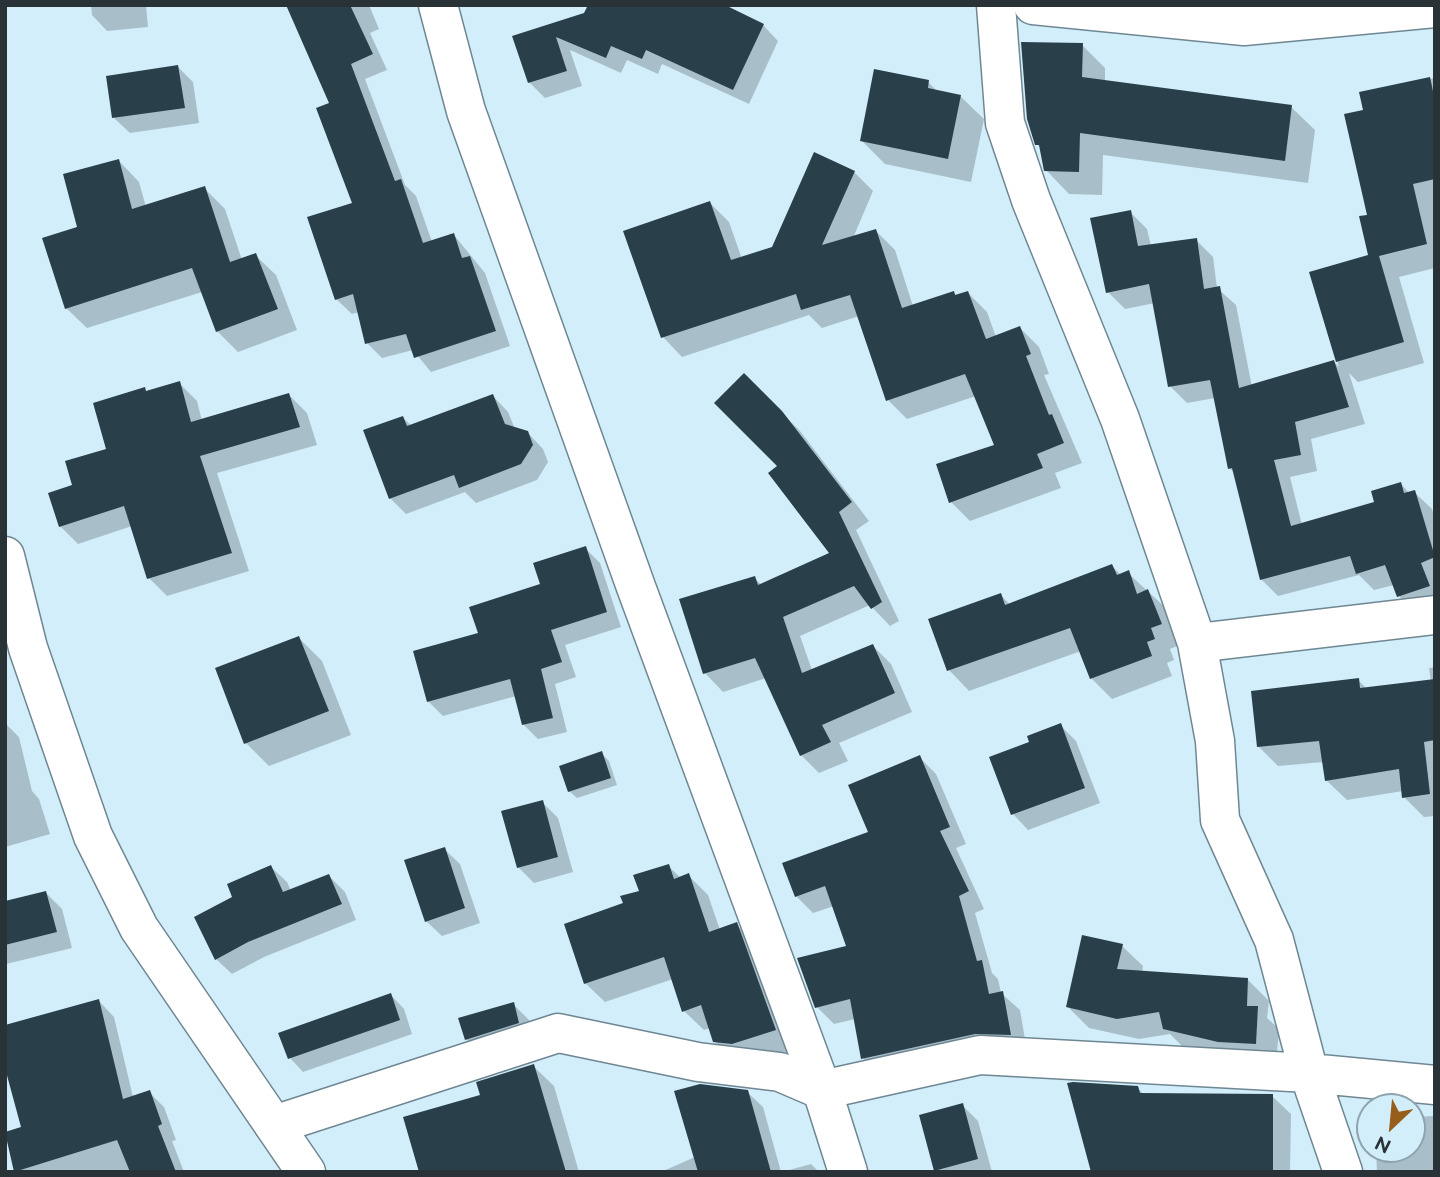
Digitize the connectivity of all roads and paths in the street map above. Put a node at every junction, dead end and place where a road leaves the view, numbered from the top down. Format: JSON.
{"nodes":[{"id":1,"x":438,"y":5,"type":"edge"},
{"id":2,"x":996,"y":5,"type":"edge"},
{"id":3,"x":1033,"y":5,"type":"edge"},
{"id":4,"x":1435,"y":8,"type":"edge"},
{"id":5,"x":5,"y":556,"type":"edge"},
{"id":6,"x":1435,"y":615,"type":"edge"},
{"id":7,"x":1197,"y":643,"type":"junction"},
{"id":8,"x":1309,"y":1073,"type":"junction"},
{"id":9,"x":1435,"y":1086,"type":"edge"},
{"id":10,"x":822,"y":1090,"type":"junction"},
{"id":11,"x":274,"y":1125,"type":"junction"},
{"id":12,"x":306,"y":1172,"type":"edge"},
{"id":13,"x":848,"y":1172,"type":"edge"},
{"id":14,"x":1343,"y":1172,"type":"edge"}],
"edges":[{"from":1,"to":10,"type":"main road"},
{"from":2,"to":7,"type":"main road"},
{"from":3,"to":4,"type":"main road"},
{"from":5,"to":11,"type":"main road"},
{"from":6,"to":7,"type":"main road"},
{"from":7,"to":8,"type":"main road"},
{"from":8,"to":9,"type":"main road"},
{"from":8,"to":10,"type":"main road"},
{"from":8,"to":14,"type":"main road"},
{"from":10,"to":11,"type":"main road"},
{"from":10,"to":13,"type":"main road"},
{"from":11,"to":12,"type":"main road"}]}
